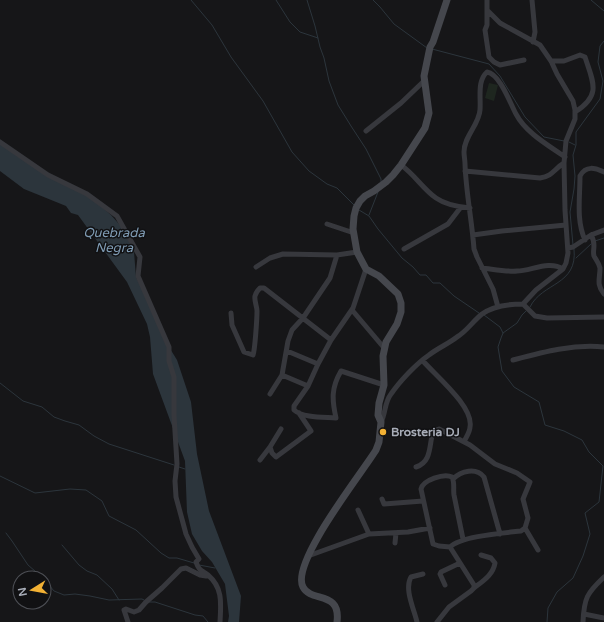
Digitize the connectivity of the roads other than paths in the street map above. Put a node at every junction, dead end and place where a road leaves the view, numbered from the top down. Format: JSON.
{"nodes":[{"id":1,"x":447,"y":0,"type":"edge"},
{"id":2,"x":487,"y":0,"type":"edge"},
{"id":3,"x":532,"y":0,"type":"edge"},
{"id":4,"x":488,"y":12,"type":"junction"},
{"id":5,"x":534,"y":42,"type":"junction"},
{"id":6,"x":524,"y":60,"type":"dead end"},
{"id":7,"x":551,"y":61,"type":"junction"},
{"id":8,"x":424,"y":81,"type":"junction"},
{"id":9,"x":575,"y":112,"type":"junction"},
{"id":10,"x":366,"y":131,"type":"dead end"},
{"id":11,"x":0,"y":142,"type":"edge"},
{"id":12,"x":565,"y":157,"type":"junction"},
{"id":13,"x":564,"y":163,"type":"junction"},
{"id":14,"x":401,"y":165,"type":"junction"},
{"id":15,"x":465,"y":171,"type":"junction"},
{"id":16,"x":604,"y":172,"type":"edge"},
{"id":17,"x":461,"y":207,"type":"junction"},
{"id":18,"x":470,"y":208,"type":"junction"},
{"id":19,"x":327,"y":224,"type":"dead end"},
{"id":20,"x":566,"y":225,"type":"junction"},
{"id":21,"x":604,"y":230,"type":"edge"},
{"id":22,"x":354,"y":233,"type":"junction"},
{"id":23,"x":473,"y":235,"type":"junction"},
{"id":24,"x":592,"y":237,"type":"junction"},
{"id":25,"x":586,"y":240,"type":"junction"},
{"id":26,"x":568,"y":248,"type":"junction"},
{"id":27,"x":404,"y":249,"type":"dead end"},
{"id":28,"x":357,"y":252,"type":"junction"},
{"id":29,"x":337,"y":255,"type":"junction"},
{"id":30,"x":256,"y":267,"type":"dead end"},
{"id":31,"x":482,"y":268,"type":"junction"},
{"id":32,"x":366,"y":269,"type":"junction"},
{"id":33,"x":563,"y":269,"type":"junction"},
{"id":34,"x":602,"y":270,"type":"edge"},
{"id":35,"x":604,"y":294,"type":"edge"},
{"id":36,"x":522,"y":304,"type":"junction"},
{"id":37,"x":498,"y":307,"type":"junction"},
{"id":38,"x":352,"y":310,"type":"junction"},
{"id":39,"x":231,"y":313,"type":"dead end"},
{"id":40,"x":604,"y":317,"type":"edge"},
{"id":41,"x":303,"y":318,"type":"junction"},
{"id":42,"x":331,"y":340,"type":"junction"},
{"id":43,"x":604,"y":347,"type":"edge"},
{"id":44,"x":385,"y":349,"type":"junction"},
{"id":45,"x":287,"y":350,"type":"junction"},
{"id":46,"x":513,"y":360,"type":"dead end"},
{"id":47,"x":423,"y":361,"type":"junction"},
{"id":48,"x":318,"y":364,"type":"junction"},
{"id":49,"x":282,"y":375,"type":"junction"},
{"id":50,"x":384,"y":385,"type":"junction"},
{"id":51,"x":308,"y":386,"type":"junction"},
{"id":52,"x":270,"y":394,"type":"dead end"},
{"id":53,"x":299,"y":413,"type":"junction"},
{"id":54,"x":381,"y":422,"type":"junction"},
{"id":55,"x":281,"y":429,"type":"dead end"},
{"id":56,"x":464,"y":442,"type":"junction"},
{"id":57,"x":270,"y":447,"type":"junction"},
{"id":58,"x":260,"y":460,"type":"dead end"},
{"id":59,"x":416,"y":467,"type":"dead end"},
{"id":60,"x":453,"y":479,"type":"junction"},
{"id":61,"x":382,"y":499,"type":"dead end"},
{"id":62,"x":423,"y":501,"type":"junction"},
{"id":63,"x":358,"y":510,"type":"dead end"},
{"id":64,"x":430,"y":528,"type":"junction"},
{"id":65,"x":526,"y":528,"type":"junction"},
{"id":66,"x":396,"y":533,"type":"junction"},
{"id":67,"x":369,"y":534,"type":"junction"},
{"id":68,"x":500,"y":534,"type":"junction"},
{"id":69,"x":463,"y":539,"type":"junction"},
{"id":70,"x":395,"y":543,"type":"dead end"},
{"id":71,"x":450,"y":547,"type":"junction"},
{"id":72,"x":538,"y":550,"type":"dead end"},
{"id":73,"x":481,"y":555,"type":"dead end"},
{"id":74,"x":308,"y":556,"type":"junction"},
{"id":75,"x":460,"y":563,"type":"junction"},
{"id":76,"x":423,"y":574,"type":"dead end"},
{"id":77,"x":208,"y":575,"type":"junction"},
{"id":78,"x":604,"y":577,"type":"edge"},
{"id":79,"x":445,"y":585,"type":"dead end"},
{"id":80,"x":474,"y":588,"type":"junction"},
{"id":81,"x":584,"y":614,"type":"junction"},
{"id":82,"x":604,"y":618,"type":"edge"},
{"id":83,"x":128,"y":622,"type":"edge"},
{"id":84,"x":220,"y":622,"type":"edge"},
{"id":85,"x":337,"y":622,"type":"edge"},
{"id":86,"x":417,"y":622,"type":"edge"},
{"id":87,"x":437,"y":622,"type":"edge"},
{"id":88,"x":583,"y":622,"type":"edge"}],
"edges":[{"from":1,"to":8,"type":"main road"},
{"from":2,"to":4,"type":"street"},
{"from":3,"to":5,"type":"street"},
{"from":4,"to":5,"type":"street"},
{"from":4,"to":6,"type":"street"},
{"from":5,"to":7,"type":"street"},
{"from":7,"to":9,"type":"street"},
{"from":7,"to":9,"type":"street"},
{"from":8,"to":10,"type":"street"},
{"from":8,"to":14,"type":"main road"},
{"from":9,"to":12,"type":"street"},
{"from":11,"to":77,"type":"street"},
{"from":12,"to":13,"type":"street"},
{"from":12,"to":15,"type":"street"},
{"from":13,"to":15,"type":"street"},
{"from":13,"to":20,"type":"street"},
{"from":14,"to":17,"type":"street"},
{"from":14,"to":22,"type":"main road"},
{"from":15,"to":18,"type":"street"},
{"from":16,"to":25,"type":"street"},
{"from":17,"to":18,"type":"street"},
{"from":17,"to":27,"type":"street"},
{"from":18,"to":23,"type":"street"},
{"from":19,"to":22,"type":"street"},
{"from":20,"to":23,"type":"street"},
{"from":20,"to":26,"type":"street"},
{"from":21,"to":24,"type":"street"},
{"from":22,"to":28,"type":"main road"},
{"from":23,"to":31,"type":"street"},
{"from":24,"to":25,"type":"street"},
{"from":24,"to":34,"type":"street"},
{"from":25,"to":26,"type":"street"},
{"from":26,"to":33,"type":"street"},
{"from":28,"to":29,"type":"street"},
{"from":28,"to":32,"type":"main road"},
{"from":29,"to":30,"type":"street"},
{"from":29,"to":41,"type":"street"},
{"from":31,"to":33,"type":"street"},
{"from":31,"to":37,"type":"street"},
{"from":32,"to":38,"type":"street"},
{"from":32,"to":44,"type":"main road"},
{"from":33,"to":36,"type":"street"},
{"from":34,"to":35,"type":"street"},
{"from":36,"to":37,"type":"street"},
{"from":36,"to":40,"type":"street"},
{"from":37,"to":47,"type":"street"},
{"from":38,"to":42,"type":"street"},
{"from":38,"to":44,"type":"street"},
{"from":39,"to":41,"type":"street"},
{"from":41,"to":42,"type":"street"},
{"from":41,"to":45,"type":"street"},
{"from":42,"to":48,"type":"street"},
{"from":43,"to":46,"type":"street"},
{"from":44,"to":50,"type":"main road"},
{"from":45,"to":48,"type":"street"},
{"from":45,"to":49,"type":"street"},
{"from":47,"to":54,"type":"street"},
{"from":47,"to":56,"type":"street"},
{"from":48,"to":51,"type":"street"},
{"from":49,"to":51,"type":"street"},
{"from":49,"to":52,"type":"street"},
{"from":50,"to":53,"type":"street"},
{"from":50,"to":54,"type":"main road"},
{"from":51,"to":53,"type":"street"},
{"from":53,"to":57,"type":"street"},
{"from":54,"to":74,"type":"main road"},
{"from":55,"to":57,"type":"street"},
{"from":56,"to":59,"type":"street"},
{"from":56,"to":65,"type":"street"},
{"from":57,"to":58,"type":"street"},
{"from":60,"to":62,"type":"street"},
{"from":60,"to":68,"type":"street"},
{"from":60,"to":69,"type":"street"},
{"from":61,"to":62,"type":"street"},
{"from":62,"to":64,"type":"street"},
{"from":63,"to":67,"type":"street"},
{"from":64,"to":66,"type":"street"},
{"from":64,"to":71,"type":"street"},
{"from":65,"to":68,"type":"street"},
{"from":65,"to":72,"type":"street"},
{"from":66,"to":67,"type":"street"},
{"from":66,"to":70,"type":"street"},
{"from":67,"to":74,"type":"street"},
{"from":68,"to":69,"type":"street"},
{"from":69,"to":71,"type":"street"},
{"from":71,"to":75,"type":"street"},
{"from":73,"to":80,"type":"street"},
{"from":74,"to":85,"type":"main road"},
{"from":75,"to":79,"type":"street"},
{"from":75,"to":80,"type":"street"},
{"from":76,"to":86,"type":"street"},
{"from":77,"to":83,"type":"street"},
{"from":77,"to":84,"type":"street"},
{"from":78,"to":81,"type":"street"},
{"from":80,"to":87,"type":"street"},
{"from":81,"to":82,"type":"street"},
{"from":81,"to":88,"type":"street"}]}
